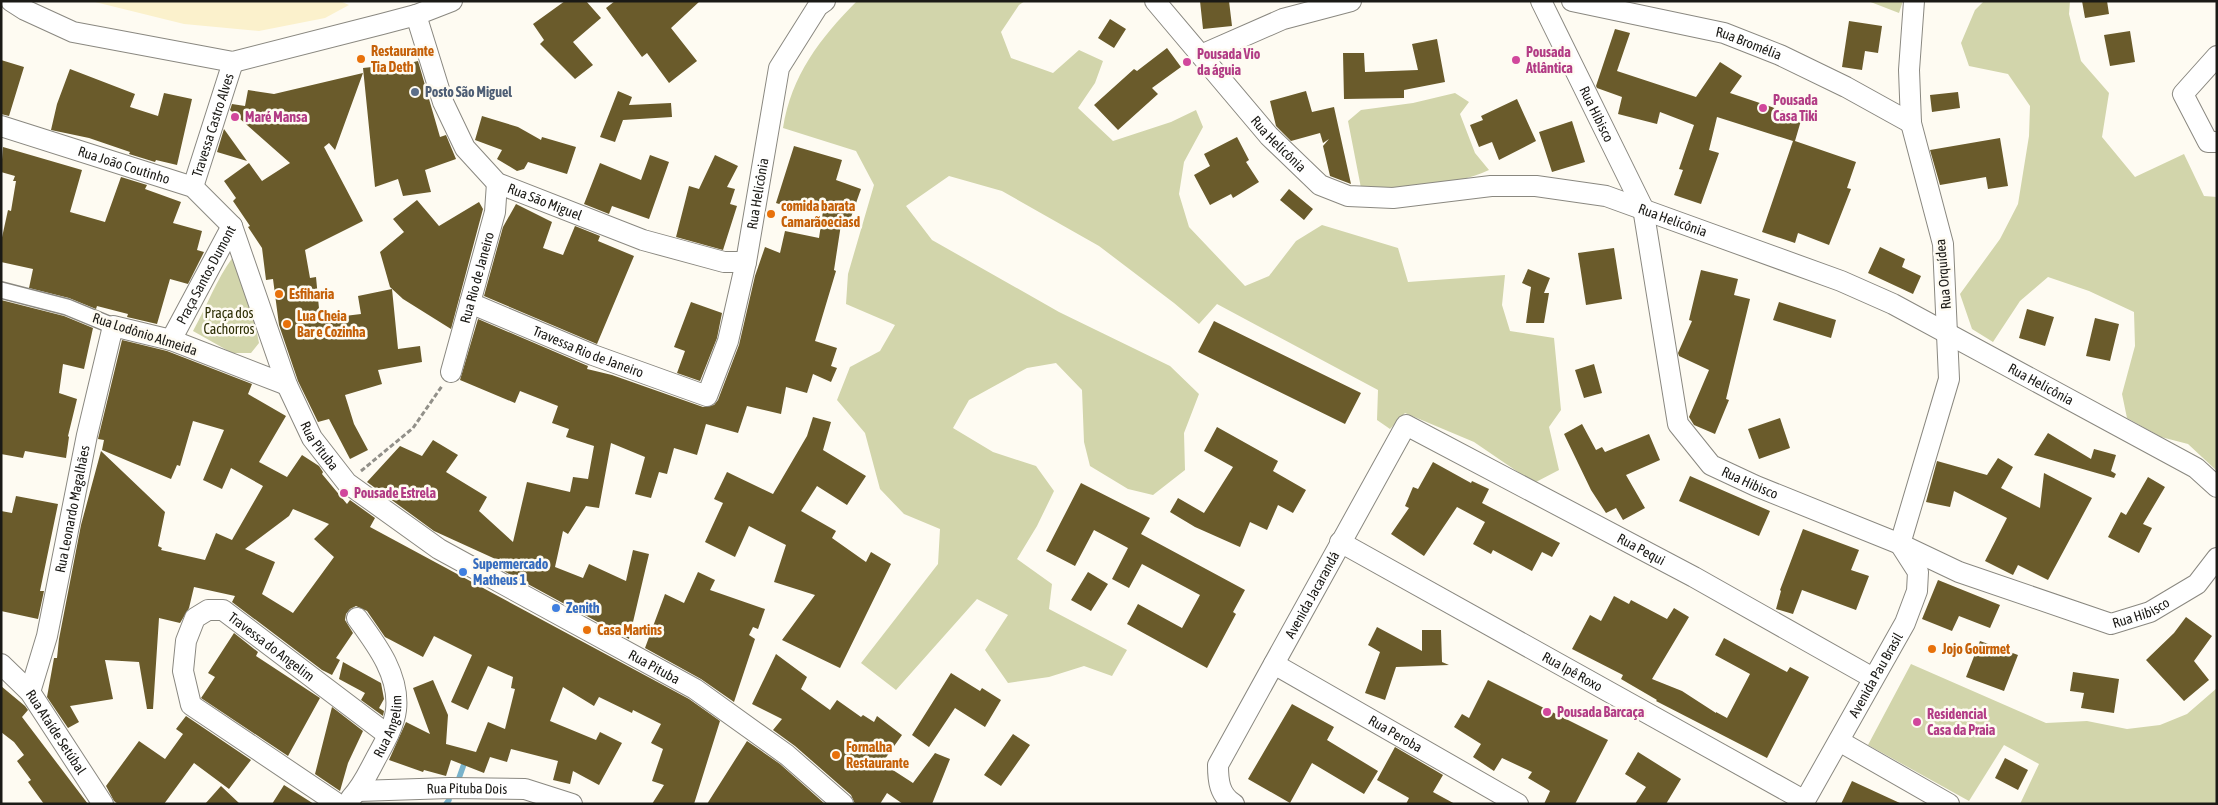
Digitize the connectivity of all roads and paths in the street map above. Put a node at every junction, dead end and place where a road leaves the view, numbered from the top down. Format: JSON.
{"nodes":[{"id":1,"x":11,"y":1,"type":"edge"},
{"id":2,"x":452,"y":1,"type":"edge"},
{"id":3,"x":825,"y":1,"type":"edge"},
{"id":4,"x":1155,"y":1,"type":"edge"},
{"id":5,"x":1351,"y":1,"type":"edge"},
{"id":6,"x":1541,"y":1,"type":"edge"},
{"id":7,"x":1572,"y":1,"type":"edge"},
{"id":8,"x":1914,"y":1,"type":"edge"},
{"id":9,"x":416,"y":15,"type":"junction"},
{"id":10,"x":1201,"y":55,"type":"junction"},
{"id":11,"x":2217,"y":56,"type":"edge"},
{"id":12,"x":233,"y":62,"type":"junction"},
{"id":13,"x":1912,"y":123,"type":"junction"},
{"id":14,"x":1,"y":126,"type":"edge"},
{"id":15,"x":2217,"y":142,"type":"edge"},
{"id":16,"x":497,"y":183,"type":"junction"},
{"id":17,"x":193,"y":187,"type":"junction"},
{"id":18,"x":1643,"y":208,"type":"junction"},
{"id":19,"x":232,"y":226,"type":"junction"},
{"id":20,"x":746,"y":262,"type":"junction"},
{"id":21,"x":1,"y":290,"type":"edge"},
{"id":22,"x":470,"y":303,"type":"junction"},
{"id":23,"x":113,"y":326,"type":"junction"},
{"id":24,"x":1948,"y":335,"type":"junction"},
{"id":25,"x":171,"y":340,"type":"junction"},
{"id":26,"x":451,"y":372,"type":"joint"},
{"id":27,"x":287,"y":384,"type":"junction"},
{"id":28,"x":707,"y":396,"type":"joint"},
{"id":29,"x":1406,"y":425,"type":"joint"},
{"id":30,"x":347,"y":483,"type":"junction"},
{"id":31,"x":2217,"y":487,"type":"edge"},
{"id":32,"x":1340,"y":542,"type":"junction"},
{"id":33,"x":1900,"y":544,"type":"junction"},
{"id":34,"x":2217,"y":558,"type":"edge"},
{"id":35,"x":357,"y":618,"type":"dead end"},
{"id":36,"x":1,"y":664,"type":"edge"},
{"id":37,"x":1274,"y":664,"type":"junction"},
{"id":38,"x":1873,"y":678,"type":"junction"},
{"id":39,"x":30,"y":692,"type":"junction"},
{"id":40,"x":388,"y":735,"type":"junction"},
{"id":41,"x":1839,"y":741,"type":"junction"},
{"id":42,"x":352,"y":797,"type":"edge"},
{"id":43,"x":1804,"y":802,"type":"edge"},
{"id":44,"x":103,"y":804,"type":"edge"},
{"id":45,"x":338,"y":804,"type":"edge"},
{"id":46,"x":572,"y":804,"type":"edge"},
{"id":47,"x":843,"y":804,"type":"edge"},
{"id":48,"x":1234,"y":804,"type":"edge"},
{"id":49,"x":1518,"y":804,"type":"edge"},
{"id":50,"x":1949,"y":804,"type":"edge"}],
"edges":[{"from":1,"to":12,"type":"street"},
{"from":2,"to":9,"type":"street"},
{"from":3,"to":20,"type":"street","name":"Rua Helicônia"},
{"from":4,"to":10,"type":"street","name":"Rua Helicônia"},
{"from":5,"to":10,"type":"street"},
{"from":6,"to":18,"type":"street","name":"Rua Hibisco"},
{"from":7,"to":13,"type":"street","name":"Rua Bromélia"},
{"from":8,"to":13,"type":"street","name":"Rua Orquídea"},
{"from":9,"to":12,"type":"street"},
{"from":9,"to":16,"type":"street","name":"Rua São Miguel"},
{"from":10,"to":18,"type":"street","name":"Rua Helicônia"},
{"from":11,"to":15,"type":"street"},
{"from":12,"to":17,"type":"street","name":"Travessa Castro Alves"},
{"from":13,"to":24,"type":"street","name":"Rua Orquídea"},
{"from":14,"to":17,"type":"street","name":"Rua João Coutinho"},
{"from":16,"to":20,"type":"street","name":"Rua São Miguel"},
{"from":16,"to":22,"type":"street","name":"Rua Rio de Janeiro"},
{"from":17,"to":19,"type":"street","name":"Rua João Coutinho"},
{"from":18,"to":24,"type":"street","name":"Rua Helicônia"},
{"from":18,"to":33,"type":"street","name":"Rua Hibisco"},
{"from":19,"to":25,"type":"street","name":"Praça Santos Dumont"},
{"from":19,"to":27,"type":"street","name":"Praça Santos Dumont"},
{"from":20,"to":28,"type":"street","name":"Rua Helicônia"},
{"from":21,"to":23,"type":"street","name":"Rua Lodônio Almeida"},
{"from":22,"to":26,"type":"street","name":"Rua Rio de Janeiro"},
{"from":22,"to":28,"type":"street","name":"Travessa Rio de Janeiro"},
{"from":23,"to":25,"type":"street","name":"Rua Lodônio Almeida"},
{"from":23,"to":39,"type":"street","name":"Rua Leonardo Magalhães"},
{"from":24,"to":31,"type":"street","name":"Rua Helicônia"},
{"from":24,"to":33,"type":"street","name":"Rua Orquídea"},
{"from":25,"to":27,"type":"street","name":"Rua Lodônio Almeida"},
{"from":26,"to":30,"type":"path"},
{"from":27,"to":30,"type":"street","name":"Rua Pituba"},
{"from":29,"to":32,"type":"street","name":"Avenida Jacarandá"},
{"from":29,"to":38,"type":"street","name":"Rua Pequi"},
{"from":30,"to":47,"type":"street","name":"Rua Pituba"},
{"from":32,"to":37,"type":"street","name":"Avenida Jacarandá"},
{"from":32,"to":43,"type":"street","name":"Rua Ipê Roxo"},
{"from":33,"to":34,"type":"street","name":"Rua Hibisco"},
{"from":33,"to":38,"type":"street","name":"Avenida Pau Brasil"},
{"from":35,"to":40,"type":"street","name":"Rua Angelim"},
{"from":36,"to":39,"type":"street","name":"Rua Ataíde Setúbal"},
{"from":37,"to":48,"type":"street","name":"Avenida Jacarandá"},
{"from":37,"to":49,"type":"street","name":"Rua Peroba"},
{"from":38,"to":41,"type":"street","name":"Avenida Pau Brasil"},
{"from":39,"to":44,"type":"street","name":"Rua Ataíde Setúbal"},
{"from":40,"to":42,"type":"street","name":"Rua Angelim"},
{"from":40,"to":45,"type":"street","name":"Travessa do Angelim"},
{"from":41,"to":43,"type":"street","name":"Avenida Pau Brasil"},
{"from":41,"to":50,"type":"street"},
{"from":42,"to":46,"type":"street","name":"Rua Pituba Dois"}]}
